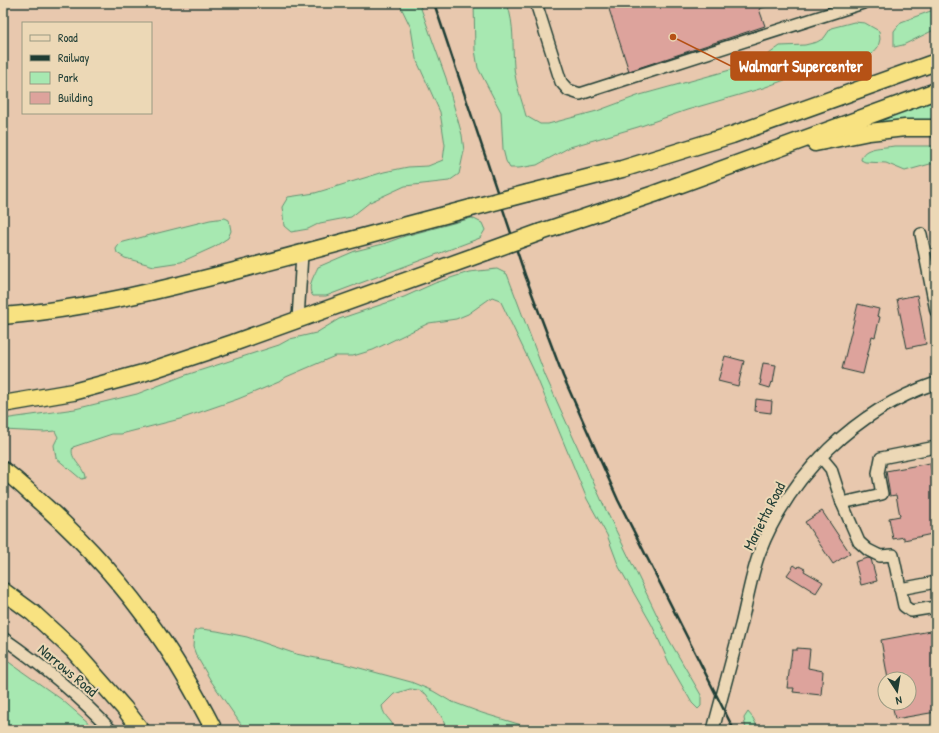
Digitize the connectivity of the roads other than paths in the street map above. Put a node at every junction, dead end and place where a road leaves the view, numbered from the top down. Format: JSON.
{"nodes":[{"id":1,"x":536,"y":3,"type":"edge"},
{"id":2,"x":863,"y":3,"type":"edge"},
{"id":3,"x":936,"y":55,"type":"edge"},
{"id":4,"x":936,"y":62,"type":"edge"},
{"id":5,"x":892,"y":77,"type":"junction"},
{"id":6,"x":936,"y":91,"type":"edge"},
{"id":7,"x":936,"y":128,"type":"edge"},
{"id":8,"x":771,"y":152,"type":"junction"},
{"id":9,"x":921,"y":234,"type":"dead end"},
{"id":10,"x":302,"y":254,"type":"junction"},
{"id":11,"x":936,"y":310,"type":"edge"},
{"id":12,"x":3,"y":316,"type":"edge"},
{"id":13,"x":298,"y":319,"type":"junction"},
{"id":14,"x":936,"y":382,"type":"edge"},
{"id":15,"x":3,"y":404,"type":"edge"},
{"id":16,"x":936,"y":447,"type":"edge"},
{"id":17,"x":821,"y":457,"type":"junction"},
{"id":18,"x":3,"y":470,"type":"edge"},
{"id":19,"x":842,"y":503,"type":"junction"},
{"id":20,"x":936,"y":582,"type":"edge"},
{"id":21,"x":900,"y":588,"type":"junction"},
{"id":22,"x":3,"y":591,"type":"edge"},
{"id":23,"x":936,"y":607,"type":"edge"},
{"id":24,"x":3,"y":638,"type":"edge"},
{"id":25,"x":111,"y":730,"type":"edge"},
{"id":26,"x":141,"y":730,"type":"edge"},
{"id":27,"x":214,"y":730,"type":"edge"},
{"id":28,"x":713,"y":730,"type":"edge"}],
"edges":[{"from":1,"to":2,"type":"street"},
{"from":3,"to":5,"type":"highway"},
{"from":4,"to":5,"type":"highway"},
{"from":5,"to":10,"type":"highway","bridge":true},
{"from":6,"to":8,"type":"highway"},
{"from":7,"to":8,"type":"highway"},
{"from":8,"to":13,"type":"highway","bridge":true},
{"from":9,"to":11,"type":"street"},
{"from":10,"to":12,"type":"highway"},
{"from":10,"to":13,"type":"street"},
{"from":13,"to":15,"type":"highway"},
{"from":14,"to":17,"type":"street","name":"Marietta Road"},
{"from":16,"to":19,"type":"street"},
{"from":17,"to":19,"type":"street"},
{"from":17,"to":28,"type":"street","name":"Marietta Road"},
{"from":18,"to":27,"type":"highway"},
{"from":19,"to":21,"type":"street"},
{"from":20,"to":21,"type":"street"},
{"from":21,"to":23,"type":"street"},
{"from":22,"to":26,"type":"highway"},
{"from":24,"to":25,"type":"street","name":"Narrows Road"}]}
